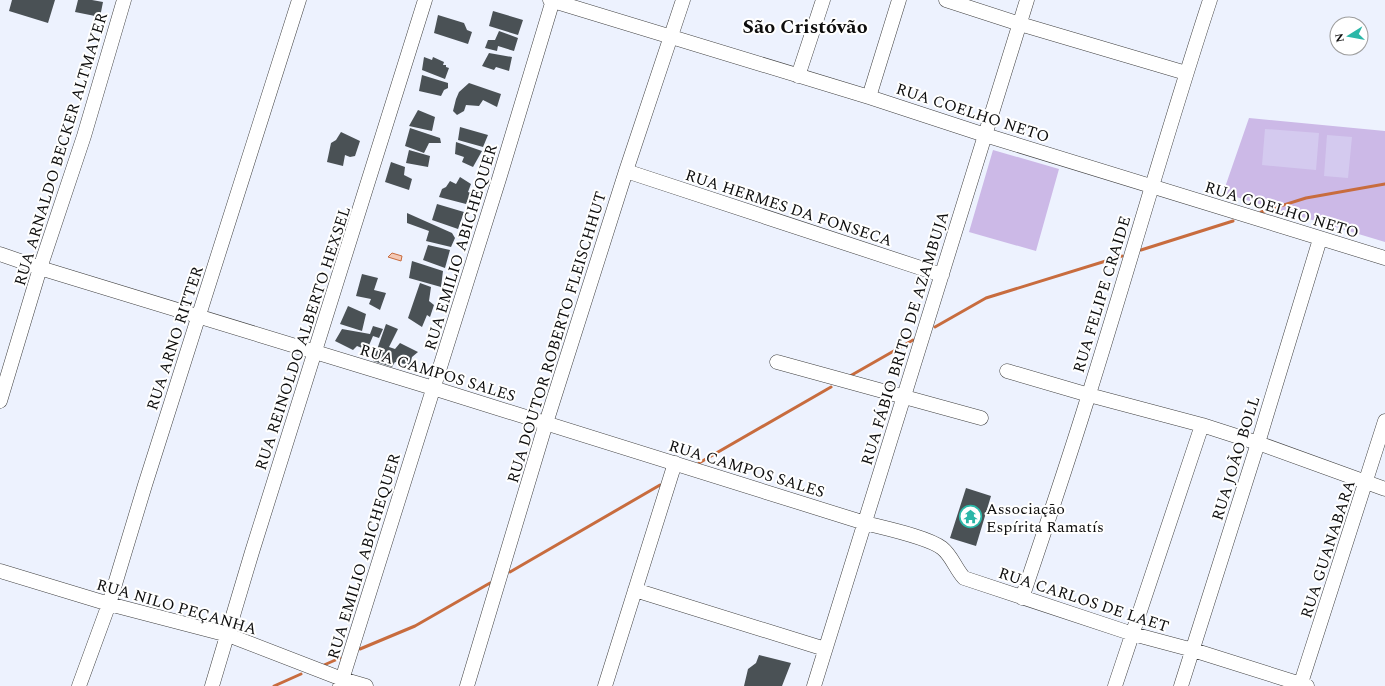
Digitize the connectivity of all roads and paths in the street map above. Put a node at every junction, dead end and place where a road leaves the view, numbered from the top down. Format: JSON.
{"nodes":[{"id":1,"x":124,"y":0,"type":"edge"},
{"id":2,"x":299,"y":0,"type":"edge"},
{"id":3,"x":425,"y":0,"type":"edge"},
{"id":4,"x":552,"y":0,"type":"edge"},
{"id":5,"x":683,"y":0,"type":"edge"},
{"id":6,"x":822,"y":0,"type":"edge"},
{"id":7,"x":899,"y":0,"type":"edge"},
{"id":8,"x":946,"y":0,"type":"edge"},
{"id":9,"x":1027,"y":0,"type":"edge"},
{"id":10,"x":1210,"y":0,"type":"edge"},
{"id":11,"x":1020,"y":24,"type":"junction"},
{"id":12,"x":672,"y":37,"type":"junction"},
{"id":13,"x":1186,"y":73,"type":"junction"},
{"id":14,"x":798,"y":76,"type":"junction"},
{"id":15,"x":870,"y":97,"type":"junction"},
{"id":16,"x":985,"y":135,"type":"junction"},
{"id":17,"x":626,"y":171,"type":"junction"},
{"id":18,"x":1151,"y":186,"type":"junction"},
{"id":19,"x":1320,"y":239,"type":"junction"},
{"id":20,"x":0,"y":254,"type":"edge"},
{"id":21,"x":1385,"y":258,"type":"edge"},
{"id":22,"x":40,"y":268,"type":"junction"},
{"id":23,"x":942,"y":275,"type":"junction"},
{"id":24,"x":198,"y":316,"type":"junction"},
{"id":25,"x":315,"y":352,"type":"junction"},
{"id":26,"x":777,"y":362,"type":"dead end"},
{"id":27,"x":1008,"y":370,"type":"dead end"},
{"id":28,"x":433,"y":388,"type":"junction"},
{"id":29,"x":1089,"y":395,"type":"junction"},
{"id":30,"x":903,"y":398,"type":"junction"},
{"id":31,"x":0,"y":401,"type":"edge"},
{"id":32,"x":981,"y":418,"type":"dead end"},
{"id":33,"x":1385,"y":421,"type":"edge"},
{"id":34,"x":546,"y":423,"type":"junction"},
{"id":35,"x":1202,"y":425,"type":"junction"},
{"id":36,"x":1258,"y":443,"type":"junction"},
{"id":37,"x":675,"y":463,"type":"junction"},
{"id":38,"x":1366,"y":483,"type":"junction"},
{"id":39,"x":1385,"y":489,"type":"edge"},
{"id":40,"x":865,"y":523,"type":"junction"},
{"id":41,"x":0,"y":571,"type":"edge"},
{"id":42,"x":635,"y":590,"type":"junction"},
{"id":43,"x":1022,"y":598,"type":"junction"},
{"id":44,"x":109,"y":604,"type":"junction"},
{"id":45,"x":1133,"y":634,"type":"junction"},
{"id":46,"x":228,"y":635,"type":"junction"},
{"id":47,"x":826,"y":649,"type":"junction"},
{"id":48,"x":1193,"y":650,"type":"junction"},
{"id":49,"x":341,"y":682,"type":"edge"},
{"id":50,"x":1303,"y":685,"type":"edge"},
{"id":51,"x":79,"y":686,"type":"edge"},
{"id":52,"x":212,"y":686,"type":"edge"},
{"id":53,"x":366,"y":686,"type":"edge"},
{"id":54,"x":467,"y":686,"type":"edge"},
{"id":55,"x":605,"y":686,"type":"edge"},
{"id":56,"x":814,"y":686,"type":"edge"},
{"id":57,"x":1115,"y":686,"type":"edge"},
{"id":58,"x":1181,"y":686,"type":"edge"}],
"edges":[{"from":1,"to":22,"type":"street","name":"RUA ARNALDO BECKER ALTMAYER"},
{"from":2,"to":24,"type":"street","name":"RUA ARNO RITTER"},
{"from":3,"to":25,"type":"street","name":"RUA REINOLDO ALBERTO HEXSEL"},
{"from":4,"to":12,"type":"street","name":"RUA COELHO NETO"},
{"from":4,"to":28,"type":"street","name":"RUA EMILIO ABICHEQUER"},
{"from":5,"to":12,"type":"street","name":"RUA DOUTOR ROBERTO FLEISCHHUT"},
{"from":6,"to":14,"type":"street"},
{"from":7,"to":15,"type":"street"},
{"from":8,"to":11,"type":"street"},
{"from":9,"to":11,"type":"street","name":"RUA FÁBIO BRITO DE AZAMBUJA"},
{"from":10,"to":13,"type":"street","name":"RUA FELIPE CRAIDE"},
{"from":11,"to":13,"type":"street"},
{"from":11,"to":16,"type":"street","name":"RUA FÁBIO BRITO DE AZAMBUJA"},
{"from":12,"to":14,"type":"street","name":"RUA COELHO NETO"},
{"from":12,"to":17,"type":"street","name":"RUA DOUTOR ROBERTO FLEISCHHUT"},
{"from":13,"to":18,"type":"street","name":"RUA FELIPE CRAIDE"},
{"from":14,"to":15,"type":"street","name":"RUA COELHO NETO"},
{"from":15,"to":16,"type":"street","name":"RUA COELHO NETO"},
{"from":16,"to":18,"type":"street","name":"RUA COELHO NETO"},
{"from":16,"to":23,"type":"street","name":"RUA FÁBIO BRITO DE AZAMBUJA"},
{"from":17,"to":23,"type":"street","name":"RUA HERMES DA FONSECA"},
{"from":17,"to":34,"type":"street","name":"RUA DOUTOR ROBERTO FLEISCHHUT"},
{"from":18,"to":19,"type":"street","name":"RUA COELHO NETO"},
{"from":18,"to":29,"type":"street","name":"RUA FELIPE CRAIDE"},
{"from":19,"to":21,"type":"street","name":"RUA COELHO NETO"},
{"from":19,"to":36,"type":"street","name":"RUA JOÃO BOLL"},
{"from":20,"to":22,"type":"street","name":"RUA CAMPOS SALES"},
{"from":22,"to":24,"type":"street","name":"RUA CAMPOS SALES"},
{"from":22,"to":31,"type":"street","name":"RUA ARNALDO BECKER ALTMAYER"},
{"from":23,"to":30,"type":"street","name":"RUA FÁBIO BRITO DE AZAMBUJA"},
{"from":24,"to":25,"type":"street","name":"RUA CAMPOS SALES"},
{"from":24,"to":44,"type":"street","name":"RUA ARNO RITTER"},
{"from":25,"to":28,"type":"street","name":"RUA CAMPOS SALES"},
{"from":25,"to":46,"type":"street","name":"RUA REINOLDO ALBERTO HEXSEL"},
{"from":26,"to":30,"type":"street"},
{"from":27,"to":29,"type":"street"},
{"from":28,"to":34,"type":"street","name":"RUA CAMPOS SALES"},
{"from":28,"to":49,"type":"street","name":"RUA EMILIO ABICHEQUER"},
{"from":29,"to":35,"type":"street"},
{"from":29,"to":43,"type":"street","name":"RUA FELIPE CRAIDE"},
{"from":30,"to":32,"type":"street"},
{"from":30,"to":40,"type":"street","name":"RUA FÁBIO BRITO DE AZAMBUJA"},
{"from":33,"to":38,"type":"street","name":"RUA GUANABARA"},
{"from":34,"to":37,"type":"street","name":"RUA CAMPOS SALES"},
{"from":34,"to":54,"type":"street","name":"RUA DOUTOR ROBERTO FLEISCHHUT"},
{"from":35,"to":36,"type":"street"},
{"from":35,"to":45,"type":"street"},
{"from":36,"to":38,"type":"street"},
{"from":36,"to":48,"type":"street","name":"RUA JOÃO BOLL"},
{"from":37,"to":40,"type":"street","name":"RUA CAMPOS SALES"},
{"from":37,"to":42,"type":"street"},
{"from":38,"to":39,"type":"street"},
{"from":38,"to":50,"type":"street","name":"RUA GUANABARA"},
{"from":40,"to":43,"type":"street","name":"RUA CARLOS DE LAET"},
{"from":40,"to":47,"type":"street","name":"RUA FÁBIO BRITO DE AZAMBUJA"},
{"from":41,"to":44,"type":"street","name":"RUA NILO PEÇANHA"},
{"from":42,"to":47,"type":"street"},
{"from":42,"to":55,"type":"street"},
{"from":43,"to":45,"type":"street","name":"RUA CARLOS DE LAET"},
{"from":44,"to":46,"type":"street","name":"RUA NILO PEÇANHA"},
{"from":44,"to":51,"type":"street","name":"RUA ARNO RITTER"},
{"from":45,"to":48,"type":"street","name":"RUA CARLOS DE LAET"},
{"from":45,"to":57,"type":"street"},
{"from":46,"to":49,"type":"street","name":"RUA NILO PEÇANHA"},
{"from":46,"to":52,"type":"street","name":"RUA REINOLDO ALBERTO HEXSEL"},
{"from":47,"to":56,"type":"street","name":"RUA FÁBIO BRITO DE AZAMBUJA"},
{"from":48,"to":50,"type":"street","name":"RUA CARLOS DE LAET"},
{"from":48,"to":58,"type":"street","name":"RUA JOÃO BOLL"},
{"from":49,"to":53,"type":"street","name":"RUA NILO PEÇANHA"}]}
